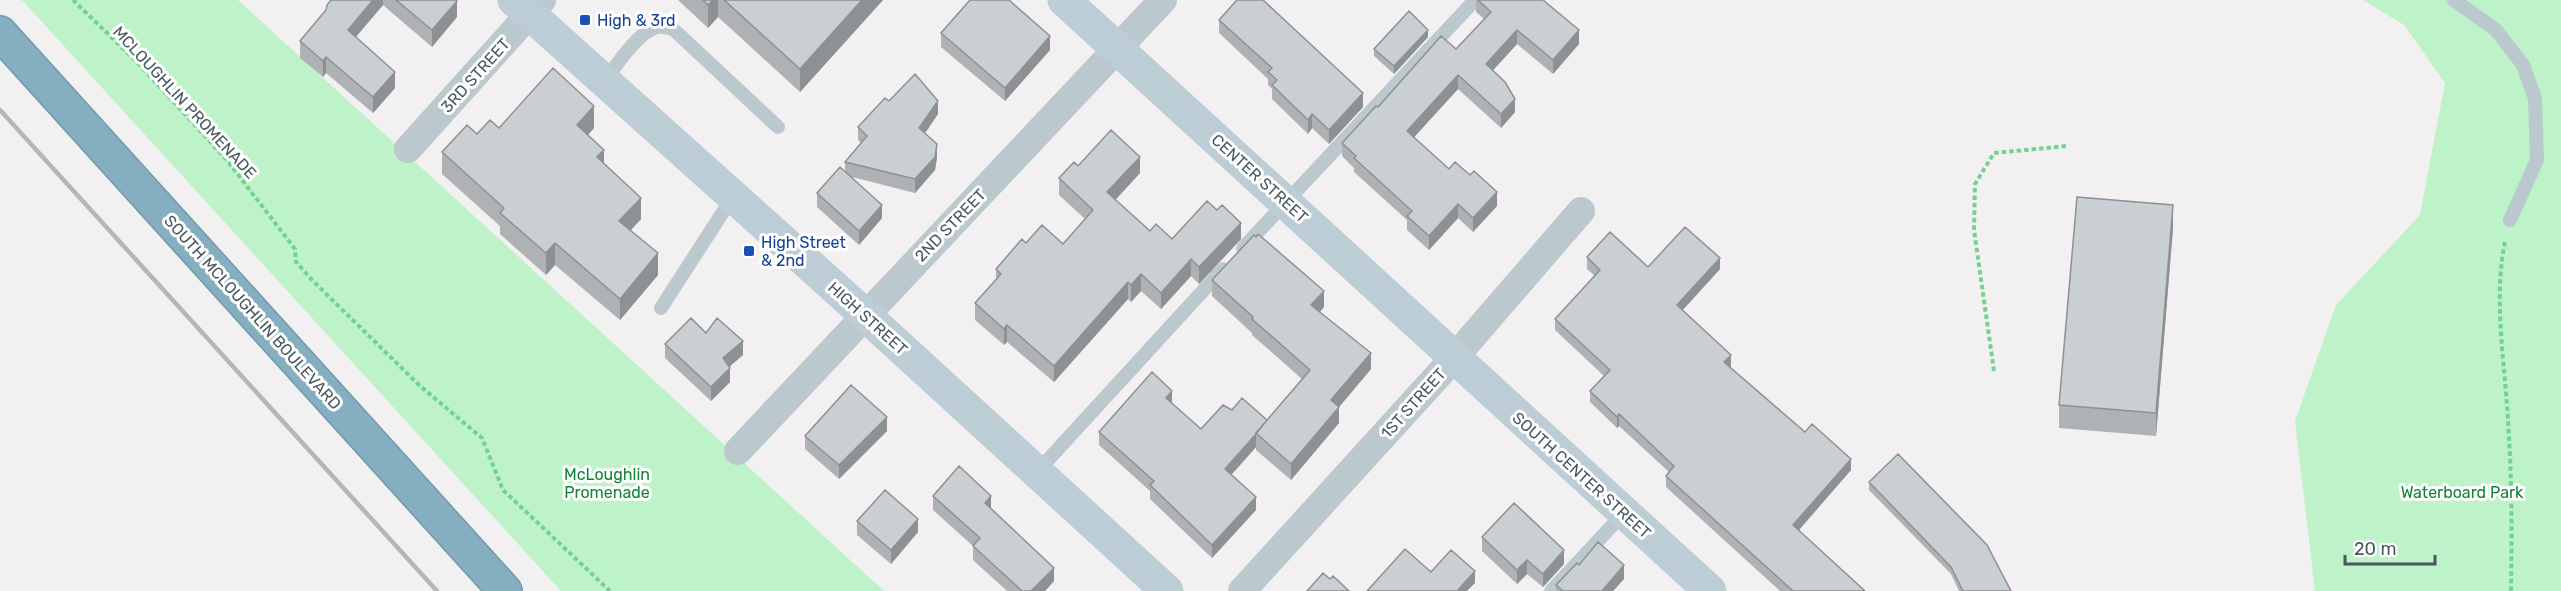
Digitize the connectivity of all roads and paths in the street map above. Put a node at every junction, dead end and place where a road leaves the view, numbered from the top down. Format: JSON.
{"nodes":[{"id":1,"x":73,"y":0,"type":"edge"},
{"id":2,"x":1064,"y":0,"type":"edge"},
{"id":3,"x":1163,"y":0,"type":"edge"},
{"id":4,"x":1474,"y":0,"type":"edge"},
{"id":5,"x":2454,"y":0,"type":"edge"},
{"id":6,"x":528,"y":5,"type":"edge"},
{"id":7,"x":0,"y":33,"type":"edge"},
{"id":8,"x":1117,"y":48,"type":"junction"},
{"id":9,"x":604,"y":82,"type":"junction"},
{"id":10,"x":778,"y":127,"type":"dead end"},
{"id":11,"x":2067,"y":146,"type":"dead end"},
{"id":12,"x":408,"y":149,"type":"dead end"},
{"id":13,"x":732,"y":198,"type":"junction"},
{"id":14,"x":1286,"y":202,"type":"junction"},
{"id":15,"x":1581,"y":211,"type":"dead end"},
{"id":16,"x":2510,"y":220,"type":"joint"},
{"id":17,"x":661,"y":308,"type":"dead end"},
{"id":18,"x":864,"y":315,"type":"junction"},
{"id":19,"x":1454,"y":358,"type":"junction"},
{"id":20,"x":1994,"y":371,"type":"dead end"},
{"id":21,"x":738,"y":451,"type":"dead end"},
{"id":22,"x":1036,"y":473,"type":"junction"},
{"id":23,"x":1624,"y":513,"type":"junction"},
{"id":24,"x":505,"y":591,"type":"edge"},
{"id":25,"x":610,"y":591,"type":"edge"},
{"id":26,"x":1167,"y":591,"type":"edge"},
{"id":27,"x":1242,"y":591,"type":"edge"},
{"id":28,"x":1551,"y":591,"type":"edge"},
{"id":29,"x":1710,"y":591,"type":"edge"},
{"id":30,"x":2511,"y":591,"type":"edge"}],
"edges":[{"from":1,"to":25,"type":"path","name":"MCLOUGHLIN PROMENADE"},
{"from":2,"to":8,"type":"street","name":"CENTER STREET"},
{"from":3,"to":8,"type":"street","name":"2ND STREET"},
{"from":4,"to":14,"type":"lane"},
{"from":5,"to":16,"type":"lane"},
{"from":6,"to":9,"type":"street","name":"HIGH STREET"},
{"from":6,"to":12,"type":"street","name":"3RD STREET"},
{"from":7,"to":24,"type":"highway","name":"SOUTH MCLOUGHLIN BOULEVARD"},
{"from":8,"to":14,"type":"street","name":"CENTER STREET"},
{"from":8,"to":18,"type":"street","name":"2ND STREET"},
{"from":9,"to":10,"type":"lane"},
{"from":9,"to":13,"type":"street","name":"HIGH STREET"},
{"from":11,"to":20,"type":"path"},
{"from":13,"to":17,"type":"lane"},
{"from":13,"to":18,"type":"street","name":"HIGH STREET"},
{"from":14,"to":19,"type":"street","name":"CENTER STREET"},
{"from":14,"to":22,"type":"lane"},
{"from":15,"to":19,"type":"street","name":"1ST STREET"},
{"from":16,"to":30,"type":"path"},
{"from":18,"to":21,"type":"street","name":"2ND STREET"},
{"from":18,"to":22,"type":"street","name":"HIGH STREET"},
{"from":19,"to":23,"type":"street","name":"SOUTH CENTER STREET"},
{"from":19,"to":27,"type":"street","name":"1ST STREET"},
{"from":22,"to":26,"type":"street","name":"HIGH STREET"},
{"from":23,"to":28,"type":"lane"},
{"from":23,"to":29,"type":"street","name":"SOUTH CENTER STREET"}]}
